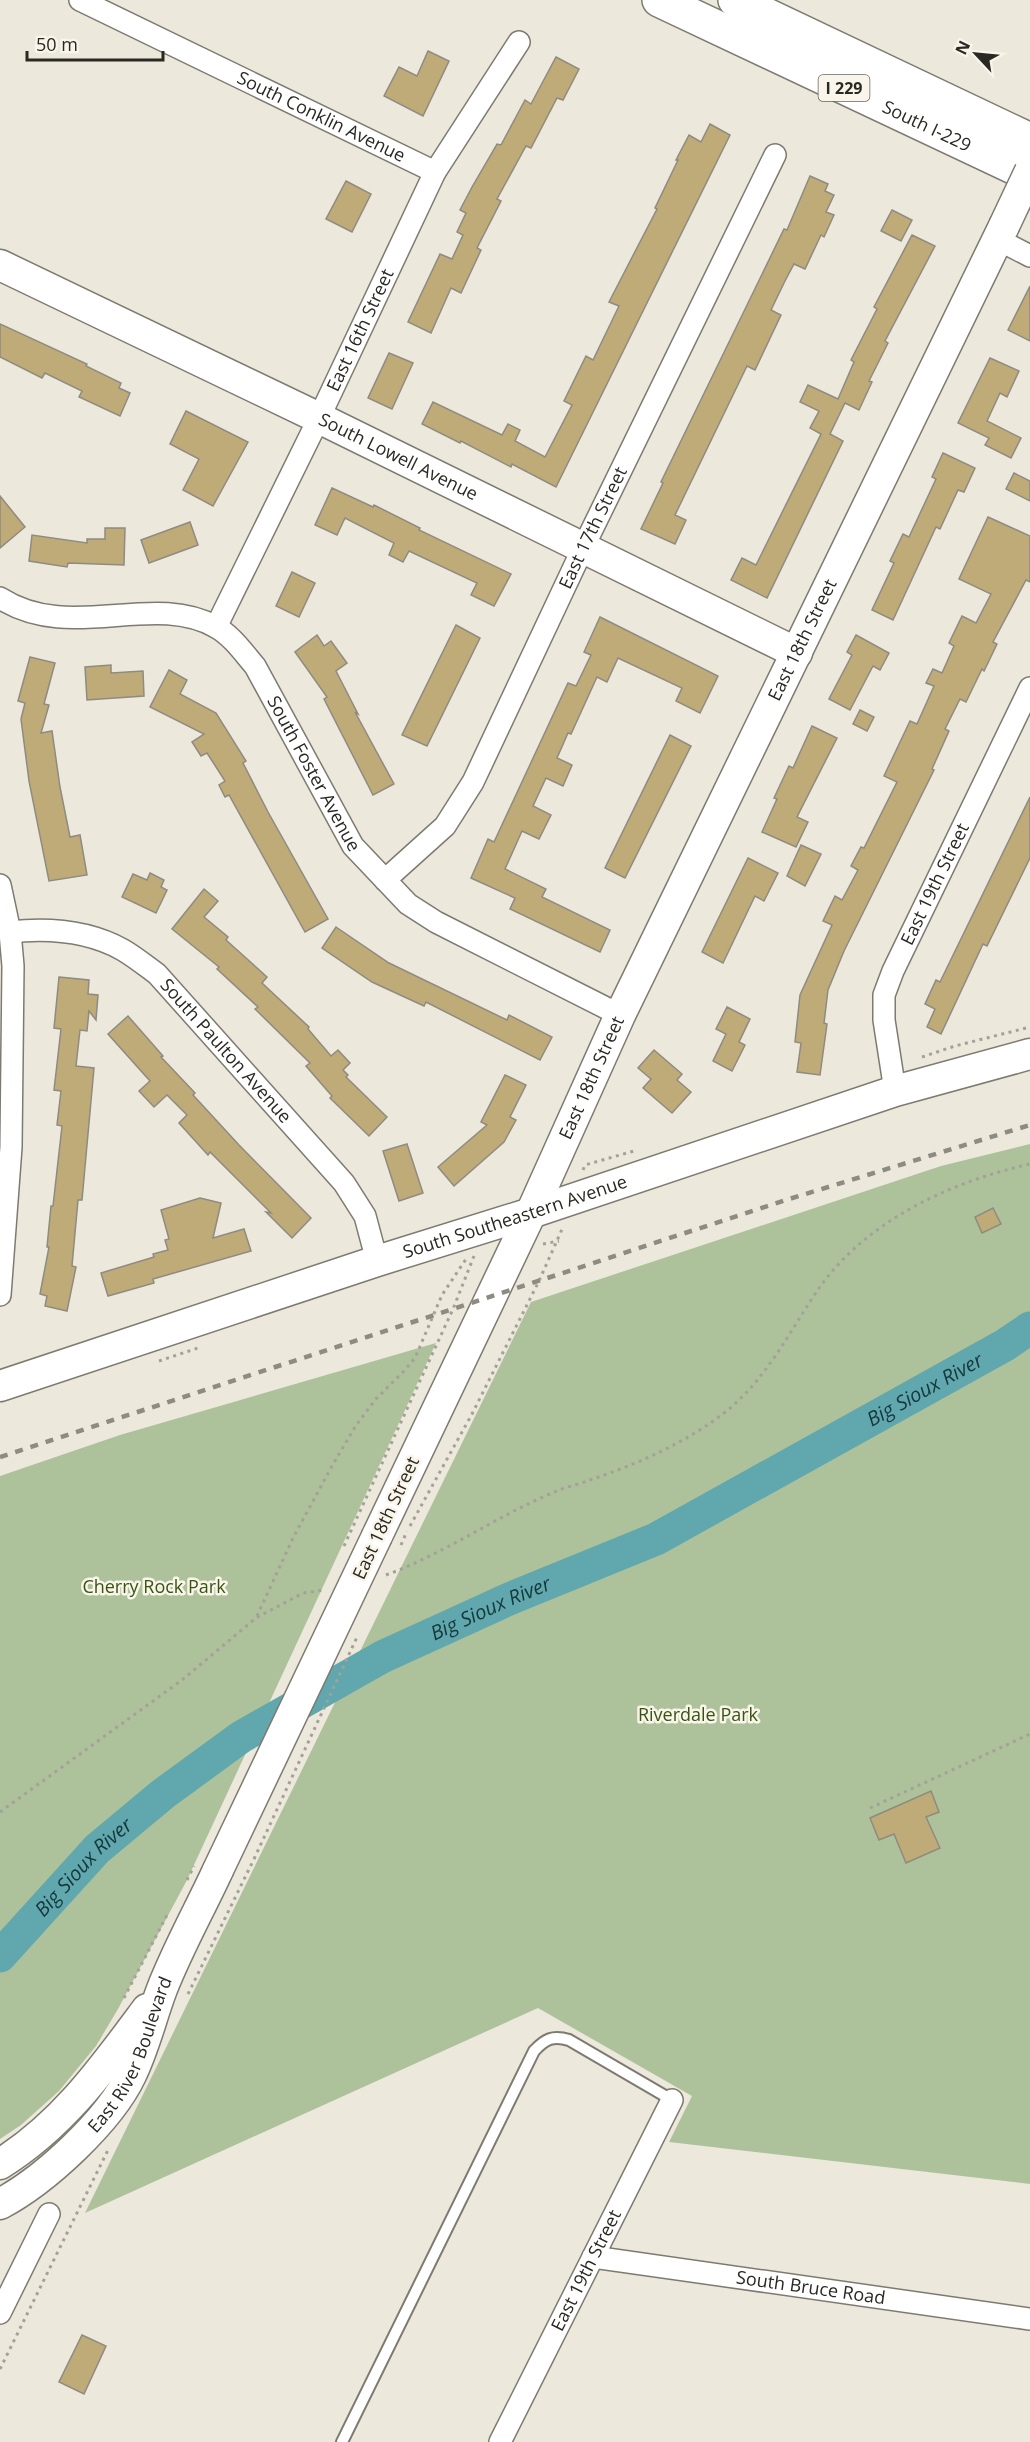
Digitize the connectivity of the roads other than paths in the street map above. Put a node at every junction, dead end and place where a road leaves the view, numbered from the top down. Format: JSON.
{"nodes":[{"id":1,"x":80,"y":0,"type":"edge"},
{"id":2,"x":659,"y":0,"type":"edge"},
{"id":3,"x":735,"y":0,"type":"edge"},
{"id":4,"x":519,"y":42,"type":"dead end"},
{"id":5,"x":1030,"y":140,"type":"edge"},
{"id":6,"x":775,"y":154,"type":"dead end"},
{"id":7,"x":1030,"y":171,"type":"edge"},
{"id":8,"x":435,"y":172,"type":"junction"},
{"id":9,"x":1030,"y":176,"type":"edge"},
{"id":10,"x":1001,"y":232,"type":"junction"},
{"id":11,"x":1030,"y":256,"type":"edge"},
{"id":12,"x":0,"y":265,"type":"edge"},
{"id":13,"x":318,"y":418,"type":"junction"},
{"id":14,"x":583,"y":548,"type":"junction"},
{"id":15,"x":1,"y":604,"type":"edge"},
{"id":16,"x":216,"y":627,"type":"junction"},
{"id":17,"x":797,"y":653,"type":"junction"},
{"id":18,"x":1030,"y":688,"type":"edge"},
{"id":19,"x":386,"y":880,"type":"junction"},
{"id":20,"x":0,"y":885,"type":"edge"},
{"id":21,"x":10,"y":932,"type":"junction"},
{"id":22,"x":620,"y":1015,"type":"junction"},
{"id":23,"x":1030,"y":1054,"type":"edge"},
{"id":24,"x":896,"y":1091,"type":"junction"},
{"id":25,"x":531,"y":1213,"type":"junction"},
{"id":26,"x":377,"y":1261,"type":"junction"},
{"id":27,"x":0,"y":1295,"type":"edge"},
{"id":28,"x":0,"y":1386,"type":"edge"},
{"id":29,"x":162,"y":1989,"type":"junction"},
{"id":30,"x":672,"y":2100,"type":"joint"},
{"id":31,"x":0,"y":2164,"type":"edge"},
{"id":32,"x":0,"y":2204,"type":"edge"},
{"id":33,"x":49,"y":2214,"type":"dead end"},
{"id":34,"x":593,"y":2257,"type":"junction"},
{"id":35,"x":0,"y":2313,"type":"edge"},
{"id":36,"x":1030,"y":2319,"type":"edge"},
{"id":37,"x":505,"y":2440,"type":"edge"},
{"id":38,"x":342,"y":2442,"type":"edge"}],
"edges":[{"from":1,"to":8,"type":"street","name":"South Conklin Avenue"},
{"from":2,"to":9,"type":"highway","name":"South I-229","number":"I 229"},
{"from":3,"to":5,"type":"highway","name":"South I-229","number":"I 229"},
{"from":4,"to":8,"type":"street","name":"East 16th Street"},
{"from":6,"to":14,"type":"street","name":"East 17th Street"},
{"from":7,"to":10,"type":"street","name":"East 18th Street","bridge":true},
{"from":8,"to":13,"type":"street","name":"East 16th Street"},
{"from":10,"to":11,"type":"street"},
{"from":10,"to":17,"type":"street","name":"East 18th Street"},
{"from":12,"to":13,"type":"street","name":"South Lowell Avenue"},
{"from":13,"to":14,"type":"street","name":"South Lowell Avenue"},
{"from":13,"to":16,"type":"street","name":"East 16th Street"},
{"from":14,"to":17,"type":"street","name":"South Lowell Avenue"},
{"from":14,"to":19,"type":"street","name":"East 17th Street"},
{"from":15,"to":16,"type":"street","name":"South Foster Avenue"},
{"from":16,"to":19,"type":"street","name":"South Foster Avenue"},
{"from":17,"to":22,"type":"street","name":"East 18th Street"},
{"from":18,"to":24,"type":"street","name":"East 19th Street"},
{"from":19,"to":22,"type":"street","name":"South Foster Avenue"},
{"from":20,"to":21,"type":"street"},
{"from":21,"to":26,"type":"street","name":"South Paulton Avenue"},
{"from":21,"to":27,"type":"street"},
{"from":22,"to":25,"type":"street","name":"East 18th Street"},
{"from":23,"to":24,"type":"street","name":"South Southeastern Avenue"},
{"from":24,"to":25,"type":"street","name":"South Southeastern Avenue"},
{"from":25,"to":26,"type":"street","name":"South Southeastern Avenue"},
{"from":25,"to":29,"type":"street","name":"East 18th Street","bridge":true},
{"from":26,"to":28,"type":"street","name":"South Southeastern Avenue"},
{"from":29,"to":31,"type":"street","name":"East River Boulevard"},
{"from":29,"to":32,"type":"street","name":"East River Boulevard"},
{"from":30,"to":34,"type":"street","name":"East 19th Street"},
{"from":30,"to":38,"type":"lane"},
{"from":33,"to":35,"type":"street"},
{"from":34,"to":36,"type":"street","name":"South Bruce Road"},
{"from":34,"to":37,"type":"street","name":"East 19th Street"}]}
